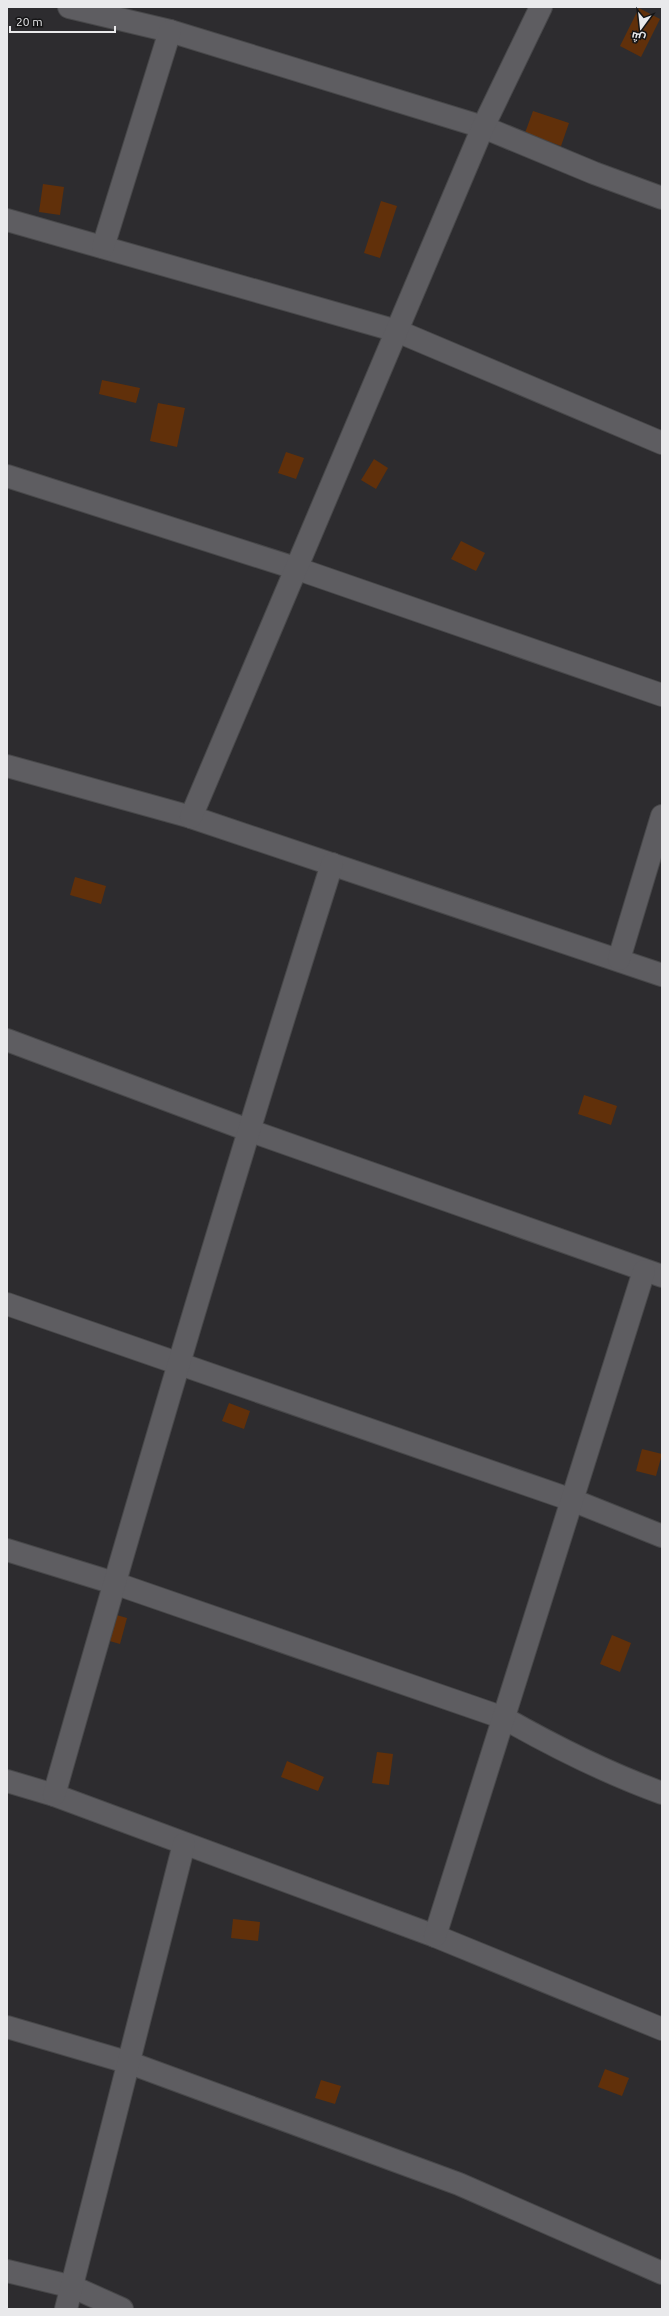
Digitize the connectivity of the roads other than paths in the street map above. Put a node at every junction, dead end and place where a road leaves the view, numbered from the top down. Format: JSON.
{"nodes":[{"id":1,"x":69,"y":7,"type":"edge"},
{"id":2,"x":541,"y":7,"type":"edge"},
{"id":3,"x":170,"y":31,"type":"junction"},
{"id":4,"x":483,"y":127,"type":"junction"},
{"id":5,"x":662,"y":198,"type":"edge"},
{"id":6,"x":7,"y":220,"type":"edge"},
{"id":7,"x":103,"y":247,"type":"junction"},
{"id":8,"x":397,"y":331,"type":"junction"},
{"id":9,"x":662,"y":443,"type":"edge"},
{"id":10,"x":7,"y":476,"type":"edge"},
{"id":11,"x":298,"y":569,"type":"junction"},
{"id":12,"x":662,"y":695,"type":"edge"},
{"id":13,"x":7,"y":766,"type":"edge"},
{"id":14,"x":662,"y":816,"type":"edge"},
{"id":15,"x":191,"y":817,"type":"junction"},
{"id":16,"x":332,"y":864,"type":"junction"},
{"id":17,"x":619,"y":960,"type":"junction"},
{"id":18,"x":662,"y":975,"type":"edge"},
{"id":19,"x":7,"y":1040,"type":"edge"},
{"id":20,"x":248,"y":1130,"type":"junction"},
{"id":21,"x":653,"y":1273,"type":"edge"},
{"id":22,"x":7,"y":1304,"type":"edge"},
{"id":23,"x":180,"y":1362,"type":"junction"},
{"id":24,"x":572,"y":1500,"type":"junction"},
{"id":25,"x":662,"y":1536,"type":"edge"},
{"id":26,"x":7,"y":1550,"type":"edge"},
{"id":27,"x":114,"y":1583,"type":"junction"},
{"id":28,"x":504,"y":1718,"type":"junction"},
{"id":29,"x":7,"y":1781,"type":"edge"},
{"id":30,"x":662,"y":1793,"type":"edge"},
{"id":31,"x":54,"y":1795,"type":"junction"},
{"id":32,"x":184,"y":1844,"type":"junction"},
{"id":33,"x":435,"y":1936,"type":"junction"},
{"id":34,"x":7,"y":2027,"type":"edge"},
{"id":35,"x":662,"y":2029,"type":"edge"},
{"id":36,"x":130,"y":2063,"type":"junction"},
{"id":37,"x":7,"y":2271,"type":"edge"},
{"id":38,"x":662,"y":2273,"type":"edge"},
{"id":39,"x":73,"y":2287,"type":"junction"},
{"id":40,"x":66,"y":2309,"type":"edge"},
{"id":41,"x":122,"y":2309,"type":"edge"}],
"edges":[{"from":1,"to":3,"type":"street"},
{"from":2,"to":4,"type":"street"},
{"from":3,"to":4,"type":"street"},
{"from":3,"to":7,"type":"street"},
{"from":4,"to":5,"type":"street"},
{"from":4,"to":8,"type":"street"},
{"from":6,"to":7,"type":"street"},
{"from":7,"to":8,"type":"street"},
{"from":8,"to":9,"type":"street"},
{"from":8,"to":11,"type":"street"},
{"from":10,"to":11,"type":"street"},
{"from":11,"to":12,"type":"street"},
{"from":11,"to":15,"type":"street"},
{"from":13,"to":15,"type":"street"},
{"from":14,"to":17,"type":"street"},
{"from":15,"to":16,"type":"street"},
{"from":16,"to":17,"type":"street"},
{"from":16,"to":20,"type":"street"},
{"from":17,"to":18,"type":"street"},
{"from":19,"to":20,"type":"street"},
{"from":20,"to":21,"type":"street"},
{"from":20,"to":23,"type":"street"},
{"from":21,"to":24,"type":"street"},
{"from":22,"to":23,"type":"street"},
{"from":23,"to":24,"type":"street"},
{"from":23,"to":27,"type":"street"},
{"from":24,"to":25,"type":"street"},
{"from":24,"to":28,"type":"street"},
{"from":26,"to":27,"type":"street"},
{"from":27,"to":28,"type":"street"},
{"from":27,"to":31,"type":"street"},
{"from":28,"to":30,"type":"street"},
{"from":28,"to":33,"type":"street"},
{"from":29,"to":31,"type":"street"},
{"from":31,"to":32,"type":"street"},
{"from":32,"to":33,"type":"street"},
{"from":32,"to":36,"type":"street"},
{"from":33,"to":35,"type":"street"},
{"from":34,"to":36,"type":"street"},
{"from":36,"to":38,"type":"street"},
{"from":36,"to":39,"type":"street"},
{"from":37,"to":39,"type":"street"},
{"from":39,"to":40,"type":"street"},
{"from":39,"to":41,"type":"street"}]}
